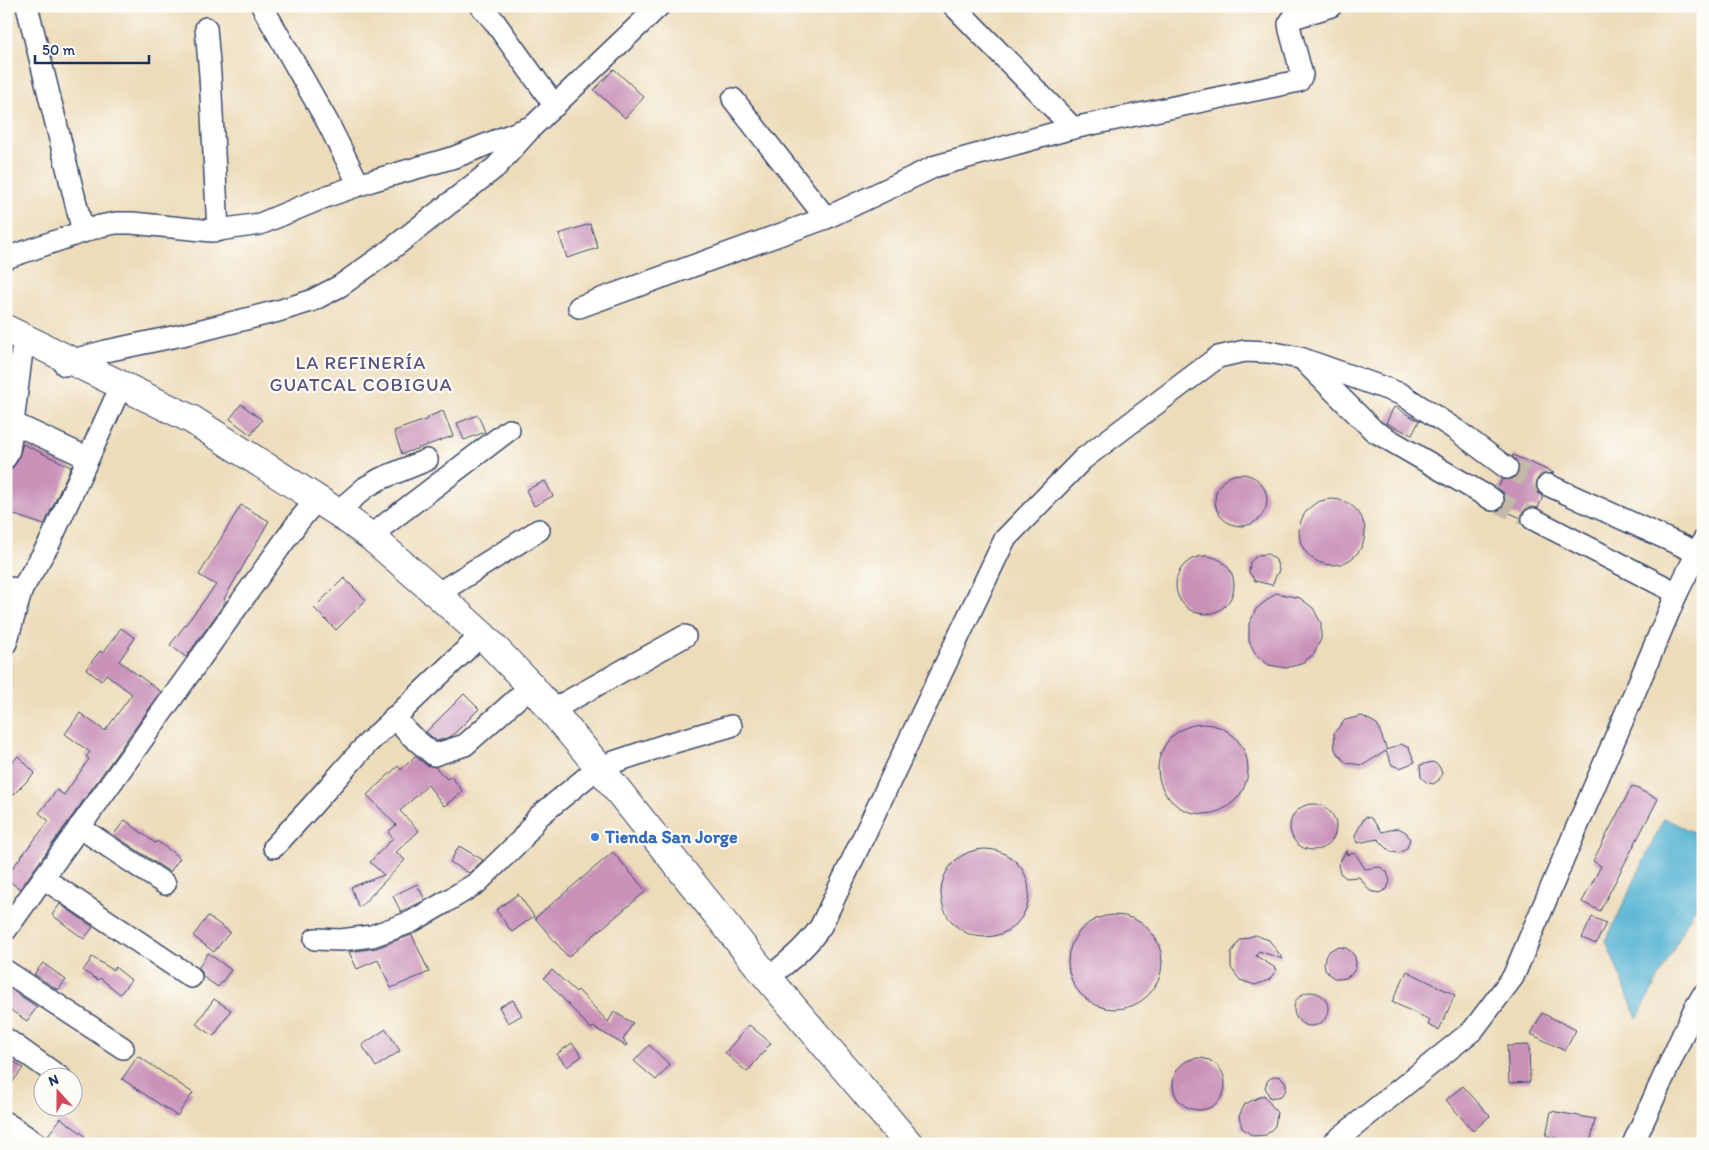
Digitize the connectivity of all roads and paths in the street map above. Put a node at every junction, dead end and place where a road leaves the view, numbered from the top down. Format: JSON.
{"nodes":[{"id":1,"x":27,"y":6,"type":"edge"},
{"id":2,"x":262,"y":6,"type":"edge"},
{"id":3,"x":482,"y":6,"type":"edge"},
{"id":4,"x":659,"y":6,"type":"edge"},
{"id":5,"x":954,"y":6,"type":"edge"},
{"id":6,"x":1331,"y":6,"type":"edge"},
{"id":7,"x":206,"y":28,"type":"dead end"},
{"id":8,"x":733,"y":98,"type":"dead end"},
{"id":9,"x":555,"y":106,"type":"junction"},
{"id":10,"x":532,"y":126,"type":"junction"},
{"id":11,"x":1073,"y":128,"type":"junction"},
{"id":12,"x":359,"y":186,"type":"junction"},
{"id":13,"x":826,"y":218,"type":"junction"},
{"id":14,"x":218,"y":230,"type":"junction"},
{"id":15,"x":83,"y":232,"type":"junction"},
{"id":16,"x":6,"y":258,"type":"edge"},
{"id":17,"x":579,"y":307,"type":"dead end"},
{"id":18,"x":16,"y":341,"type":"edge"},
{"id":19,"x":1300,"y":358,"type":"junction"},
{"id":20,"x":66,"y":365,"type":"junction"},
{"id":21,"x":119,"y":391,"type":"junction"},
{"id":22,"x":13,"y":423,"type":"junction"},
{"id":23,"x":509,"y":430,"type":"dead end"},
{"id":24,"x":6,"y":457,"type":"edge"},
{"id":25,"x":88,"y":458,"type":"junction"},
{"id":26,"x":427,"y":460,"type":"dead end"},
{"id":27,"x":1507,"y":468,"type":"tunnel mouth"},
{"id":28,"x":1548,"y":485,"type":"tunnel mouth"},
{"id":29,"x":1493,"y":500,"type":"tunnel mouth"},
{"id":30,"x":320,"y":507,"type":"junction"},
{"id":31,"x":1533,"y":519,"type":"tunnel mouth"},
{"id":32,"x":540,"y":530,"type":"dead end"},
{"id":33,"x":370,"y":536,"type":"junction"},
{"id":34,"x":1700,"y":547,"type":"edge"},
{"id":35,"x":14,"y":588,"type":"edge"},
{"id":36,"x":1677,"y":593,"type":"junction"},
{"id":37,"x":437,"y":594,"type":"junction"},
{"id":38,"x":685,"y":636,"type":"dead end"},
{"id":39,"x":6,"y":643,"type":"edge"},
{"id":40,"x":470,"y":645,"type":"junction"},
{"id":41,"x":520,"y":696,"type":"junction"},
{"id":42,"x":552,"y":710,"type":"junction"},
{"id":43,"x":394,"y":717,"type":"junction"},
{"id":44,"x":731,"y":726,"type":"dead end"},
{"id":45,"x":593,"y":771,"type":"junction"},
{"id":46,"x":79,"y":827,"type":"junction"},
{"id":47,"x":274,"y":847,"type":"dead end"},
{"id":48,"x":43,"y":878,"type":"junction"},
{"id":49,"x":165,"y":884,"type":"dead end"},
{"id":50,"x":6,"y":930,"type":"edge"},
{"id":51,"x":315,"y":939,"type":"dead end"},
{"id":52,"x":6,"y":971,"type":"edge"},
{"id":53,"x":191,"y":977,"type":"dead end"},
{"id":54,"x":768,"y":978,"type":"junction"},
{"id":55,"x":1700,"y":1008,"type":"edge"},
{"id":56,"x":6,"y":1039,"type":"edge"},
{"id":57,"x":123,"y":1048,"type":"dead end"},
{"id":58,"x":47,"y":1068,"type":"edge"},
{"id":59,"x":6,"y":1122,"type":"edge"},
{"id":60,"x":38,"y":1144,"type":"edge"},
{"id":61,"x":890,"y":1144,"type":"edge"},
{"id":62,"x":909,"y":1144,"type":"edge"},
{"id":63,"x":1332,"y":1144,"type":"edge"},
{"id":64,"x":1633,"y":1144,"type":"edge"}],
"edges":[{"from":1,"to":15,"type":"street"},
{"from":2,"to":12,"type":"street"},
{"from":3,"to":9,"type":"street"},
{"from":4,"to":9,"type":"street"},
{"from":5,"to":11,"type":"street"},
{"from":6,"to":11,"type":"street"},
{"from":7,"to":14,"type":"street"},
{"from":8,"to":13,"type":"street"},
{"from":9,"to":10,"type":"street"},
{"from":10,"to":12,"type":"street"},
{"from":10,"to":20,"type":"street"},
{"from":11,"to":13,"type":"street"},
{"from":12,"to":14,"type":"street"},
{"from":13,"to":17,"type":"street"},
{"from":14,"to":15,"type":"street"},
{"from":15,"to":16,"type":"street"},
{"from":18,"to":20,"type":"main road"},
{"from":18,"to":22,"type":"street"},
{"from":19,"to":27,"type":"street"},
{"from":19,"to":29,"type":"street"},
{"from":19,"to":54,"type":"street"},
{"from":20,"to":21,"type":"main road"},
{"from":21,"to":25,"type":"street"},
{"from":21,"to":30,"type":"main road"},
{"from":22,"to":24,"type":"street"},
{"from":22,"to":25,"type":"street"},
{"from":23,"to":33,"type":"street"},
{"from":25,"to":35,"type":"street"},
{"from":26,"to":30,"type":"street"},
{"from":28,"to":34,"type":"street"},
{"from":30,"to":33,"type":"main road"},
{"from":30,"to":40,"type":"main road"},
{"from":30,"to":46,"type":"street"},
{"from":31,"to":36,"type":"street"},
{"from":32,"to":37,"type":"street"},
{"from":33,"to":37,"type":"main road"},
{"from":34,"to":36,"type":"street"},
{"from":35,"to":39,"type":"street"},
{"from":36,"to":63,"type":"street"},
{"from":37,"to":42,"type":"main road"},
{"from":38,"to":42,"type":"street"},
{"from":40,"to":41,"type":"main road"},
{"from":40,"to":43,"type":"street"},
{"from":41,"to":43,"type":"street"},
{"from":41,"to":45,"type":"main road"},
{"from":42,"to":45,"type":"main road"},
{"from":43,"to":47,"type":"street"},
{"from":44,"to":45,"type":"street"},
{"from":45,"to":51,"type":"street"},
{"from":45,"to":54,"type":"main road"},
{"from":45,"to":61,"type":"main road"},
{"from":46,"to":48,"type":"street"},
{"from":46,"to":49,"type":"street"},
{"from":48,"to":50,"type":"street"},
{"from":48,"to":53,"type":"street"},
{"from":52,"to":57,"type":"street"},
{"from":54,"to":62,"type":"main road"},
{"from":55,"to":64,"type":"street"},
{"from":56,"to":58,"type":"street"},
{"from":59,"to":60,"type":"street"}]}
